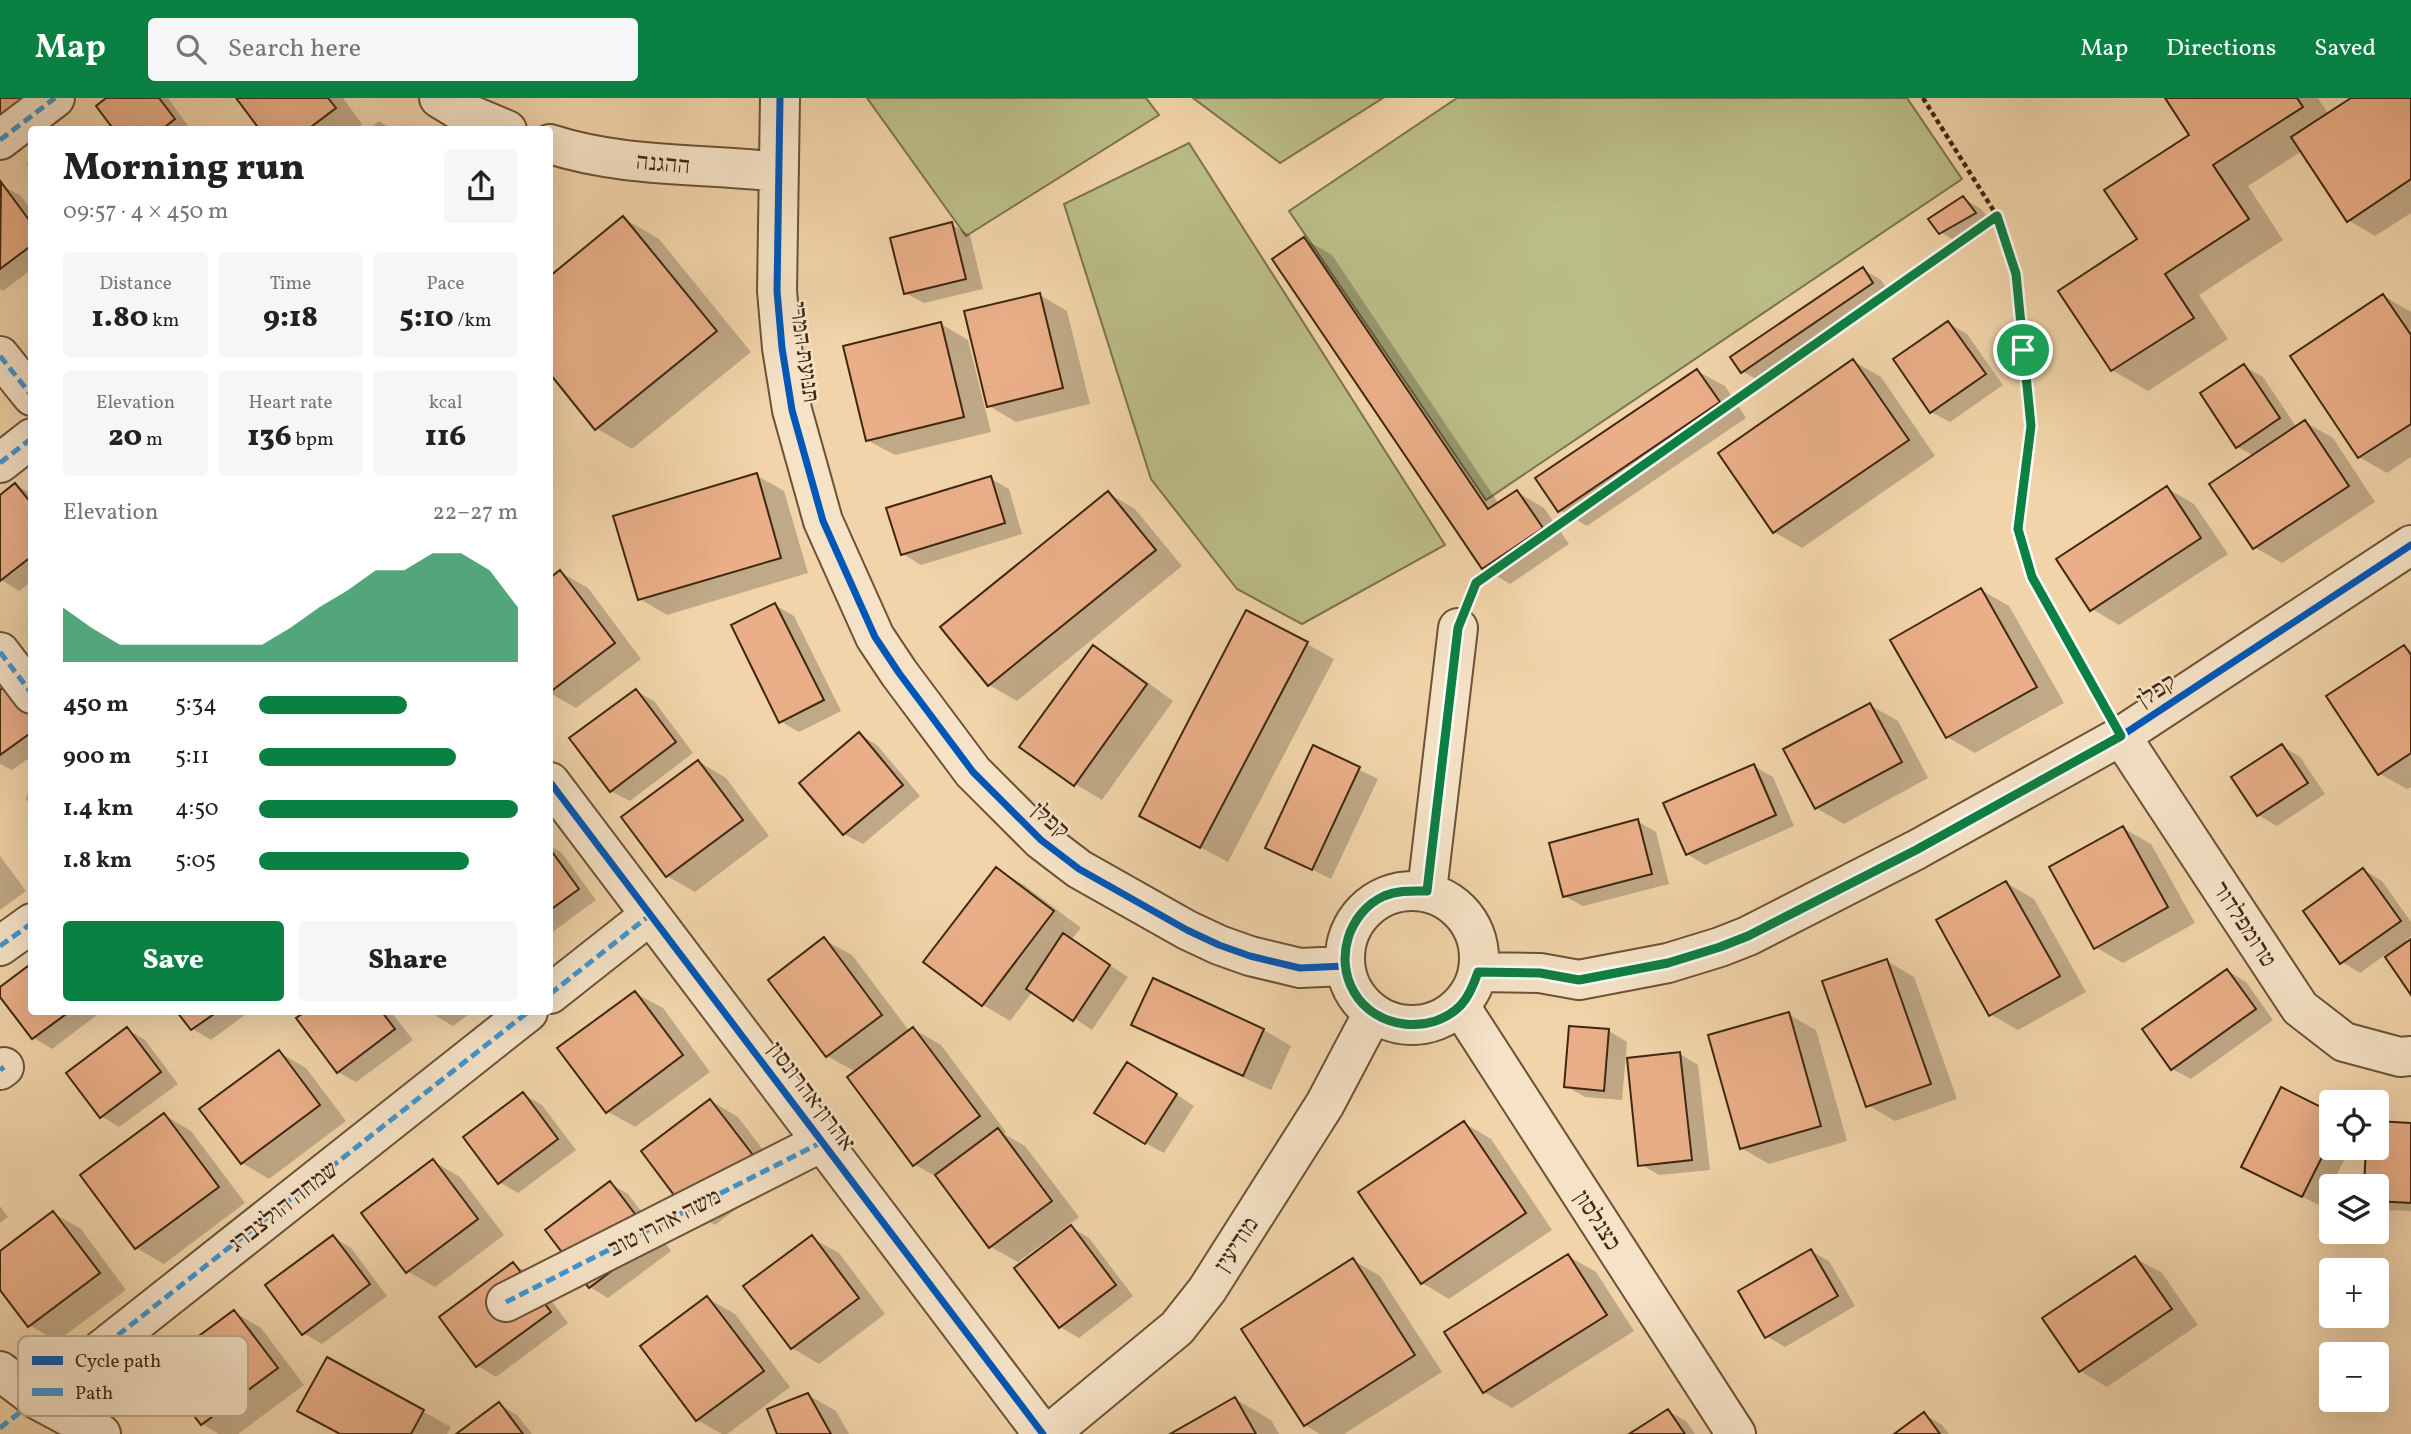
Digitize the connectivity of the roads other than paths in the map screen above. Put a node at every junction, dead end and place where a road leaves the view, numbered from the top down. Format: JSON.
{"nodes":[{"id":1,"x":55,"y":98,"type":"edge"},
{"id":2,"x":439,"y":98,"type":"edge"},
{"id":3,"x":780,"y":98,"type":"edge"},
{"id":4,"x":497,"y":126,"type":"edge"},
{"id":5,"x":0,"y":140,"type":"edge"},
{"id":6,"x":553,"y":145,"type":"edge"},
{"id":7,"x":779,"y":172,"type":"junction"},
{"id":8,"x":0,"y":356,"type":"edge"},
{"id":9,"x":28,"y":391,"type":"edge"},
{"id":10,"x":28,"y":441,"type":"edge"},
{"id":11,"x":0,"y":463,"type":"edge"},
{"id":12,"x":2411,"y":544,"type":"edge"},
{"id":13,"x":840,"y":561,"type":"joint"},
{"id":14,"x":1458,"y":628,"type":"road end"},
{"id":15,"x":0,"y":652,"type":"edge"},
{"id":16,"x":28,"y":689,"type":"edge"},
{"id":17,"x":2121,"y":736,"type":"junction"},
{"id":18,"x":553,"y":786,"type":"edge"},
{"id":19,"x":1427,"y":891,"type":"junction"},
{"id":20,"x":650,"y":915,"type":"junction"},
{"id":21,"x":28,"y":926,"type":"edge"},
{"id":22,"x":0,"y":946,"type":"edge"},
{"id":23,"x":1345,"y":966,"type":"junction"},
{"id":24,"x":1478,"y":972,"type":"junction"},
{"id":25,"x":553,"y":992,"type":"edge"},
{"id":26,"x":1460,"y":1006,"type":"junction"},
{"id":27,"x":1373,"y":1013,"type":"junction"},
{"id":28,"x":524,"y":1015,"type":"edge"},
{"id":29,"x":2411,"y":1056,"type":"edge"},
{"id":30,"x":822,"y":1142,"type":"junction"},
{"id":31,"x":506,"y":1302,"type":"dead end"},
{"id":32,"x":118,"y":1336,"type":"edge"},
{"id":33,"x":0,"y":1371,"type":"edge"},
{"id":34,"x":18,"y":1385,"type":"edge"},
{"id":35,"x":67,"y":1416,"type":"edge"},
{"id":36,"x":101,"y":1434,"type":"edge"},
{"id":37,"x":1043,"y":1434,"type":"edge"},
{"id":38,"x":1049,"y":1434,"type":"edge"},
{"id":39,"x":1736,"y":1434,"type":"edge"}],
"edges":[{"from":1,"to":5,"type":"street"},
{"from":2,"to":4,"type":"street"},
{"from":3,"to":7,"type":"street","name":"תנועת המרי"},
{"from":6,"to":7,"type":"street","name":"ההגנה"},
{"from":7,"to":13,"type":"street","name":"תנועת המרי"},
{"from":8,"to":9,"type":"street"},
{"from":10,"to":11,"type":"street"},
{"from":12,"to":17,"type":"street","name":"קפלן"},
{"from":13,"to":23,"type":"street","name":"קפלן"},
{"from":14,"to":19,"type":"street"},
{"from":15,"to":16,"type":"street"},
{"from":17,"to":24,"type":"street","name":"קפלן"},
{"from":17,"to":29,"type":"street","name":"טרומפלדור"},
{"from":18,"to":20,"type":"street","name":"אהרון אהרונסון"},
{"from":19,"to":23,"type":"street"},
{"from":19,"to":24,"type":"street"},
{"from":20,"to":25,"type":"street"},
{"from":20,"to":30,"type":"street","name":"אהרון אהרונסון"},
{"from":21,"to":22,"type":"street"},
{"from":23,"to":27,"type":"street"},
{"from":24,"to":26,"type":"street"},
{"from":26,"to":27,"type":"street"},
{"from":26,"to":39,"type":"street","name":"כצנלסון"},
{"from":27,"to":38,"type":"street","name":"מודיעין"},
{"from":28,"to":32,"type":"street","name":"שמחה הולצברג"},
{"from":30,"to":31,"type":"street","name":"משה אהרן טוב"},
{"from":30,"to":37,"type":"street","name":"אהרון אהרונסון"},
{"from":33,"to":34,"type":"street"},
{"from":35,"to":36,"type":"street"}]}
